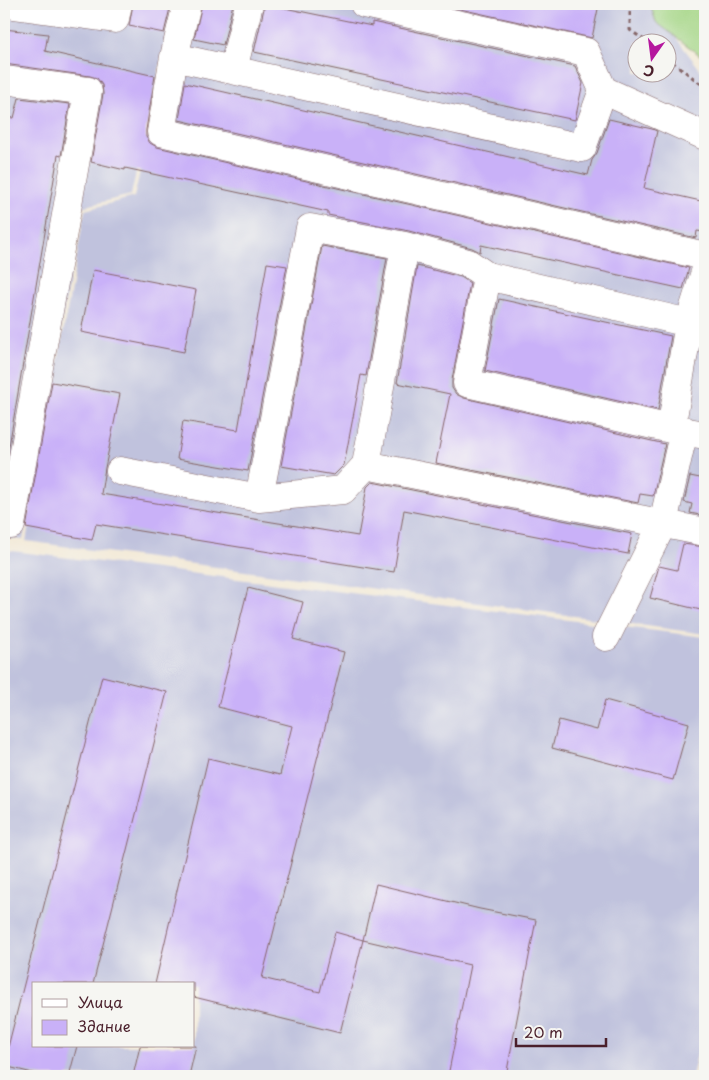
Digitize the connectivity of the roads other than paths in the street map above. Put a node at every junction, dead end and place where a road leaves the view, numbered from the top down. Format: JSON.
{"nodes":[{"id":1,"x":6,"y":4,"type":"edge"},
{"id":2,"x":118,"y":4,"type":"edge"},
{"id":3,"x":186,"y":4,"type":"edge"},
{"id":4,"x":249,"y":4,"type":"edge"},
{"id":5,"x":364,"y":4,"type":"edge"},
{"id":6,"x":174,"y":57,"type":"junction"},
{"id":7,"x":233,"y":70,"type":"junction"},
{"id":8,"x":4,"y":80,"type":"edge"},
{"id":9,"x":603,"y":90,"type":"junction"},
{"id":10,"x":705,"y":136,"type":"edge"},
{"id":11,"x":405,"y":246,"type":"junction"},
{"id":12,"x":705,"y":256,"type":"edge"},
{"id":13,"x":705,"y":272,"type":"edge"},
{"id":14,"x":487,"y":276,"type":"junction"},
{"id":15,"x":689,"y":323,"type":"junction"},
{"id":16,"x":687,"y":431,"type":"edge"},
{"id":17,"x":366,"y":465,"type":"junction"},
{"id":18,"x":120,"y":470,"type":"dead end"},
{"id":19,"x":260,"y":498,"type":"junction"},
{"id":20,"x":663,"y":523,"type":"junction"},
{"id":21,"x":11,"y":525,"type":"dead end"},
{"id":22,"x":705,"y":532,"type":"edge"},
{"id":23,"x":606,"y":636,"type":"dead end"}],
"edges":[{"from":1,"to":2,"type":"lane"},
{"from":3,"to":6,"type":"lane"},
{"from":4,"to":7,"type":"lane"},
{"from":5,"to":9,"type":"lane"},
{"from":6,"to":7,"type":"lane"},
{"from":6,"to":12,"type":"lane"},
{"from":7,"to":9,"type":"lane"},
{"from":8,"to":21,"type":"lane"},
{"from":9,"to":10,"type":"lane"},
{"from":11,"to":14,"type":"lane"},
{"from":11,"to":17,"type":"lane"},
{"from":11,"to":19,"type":"lane"},
{"from":13,"to":15,"type":"lane"},
{"from":14,"to":15,"type":"lane"},
{"from":14,"to":16,"type":"lane"},
{"from":15,"to":16,"type":"lane"},
{"from":16,"to":20,"type":"lane"},
{"from":17,"to":19,"type":"lane"},
{"from":17,"to":20,"type":"lane"},
{"from":18,"to":19,"type":"lane"},
{"from":20,"to":22,"type":"lane"},
{"from":20,"to":23,"type":"lane"}]}
